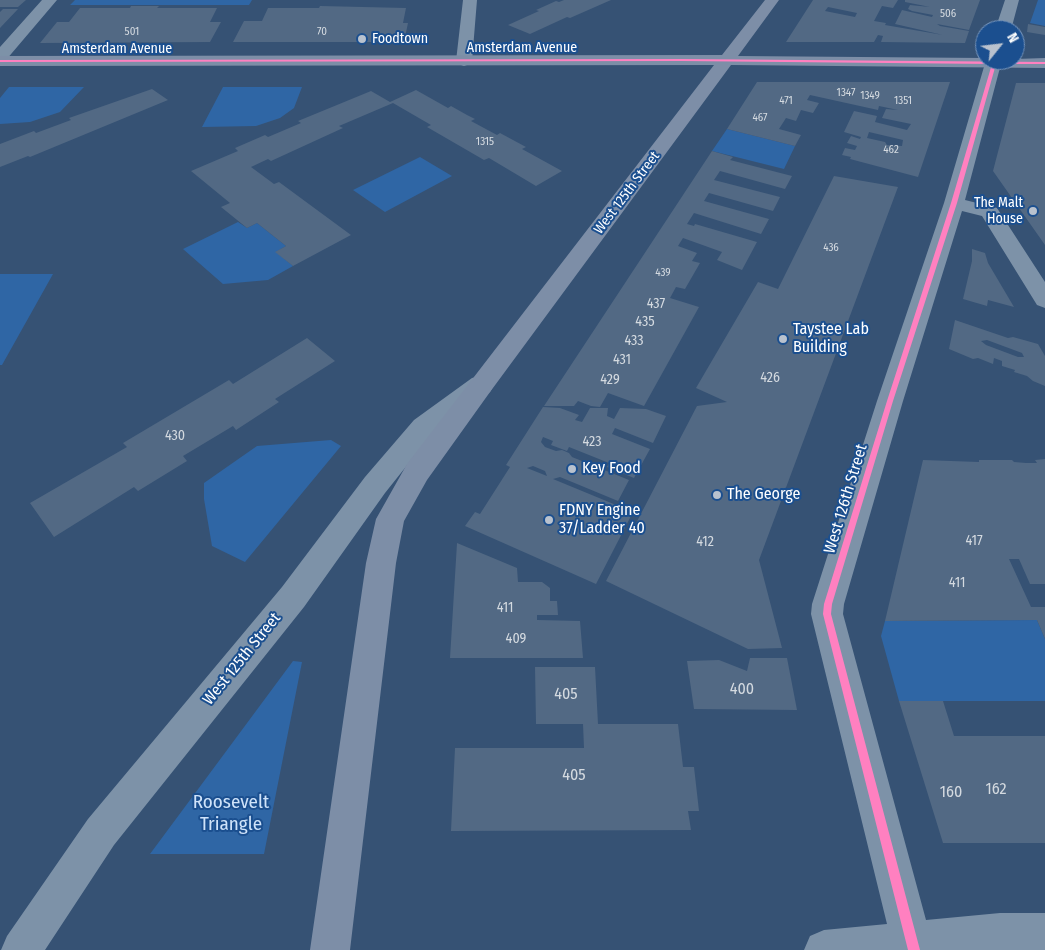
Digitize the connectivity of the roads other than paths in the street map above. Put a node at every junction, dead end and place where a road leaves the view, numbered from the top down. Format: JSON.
{"nodes":[{"id":1,"x":50,"y":0,"type":"edge"},
{"id":2,"x":470,"y":0,"type":"edge"},
{"id":3,"x":772,"y":0,"type":"edge"},
{"id":4,"x":1012,"y":0,"type":"edge"},
{"id":5,"x":1006,"y":20,"type":"edge"},
{"id":6,"x":0,"y":59,"type":"edge"},
{"id":7,"x":464,"y":61,"type":"junction"},
{"id":8,"x":727,"y":61,"type":"junction"},
{"id":9,"x":975,"y":61,"type":"edge"},
{"id":10,"x":1025,"y":62,"type":"edge"},
{"id":11,"x":1045,"y":63,"type":"edge"},
{"id":12,"x":991,"y":70,"type":"edge"},
{"id":13,"x":954,"y":203,"type":"junction"},
{"id":14,"x":1045,"y":300,"type":"edge"},
{"id":15,"x":480,"y":385,"type":"junction"},
{"id":16,"x":1045,"y":933,"type":"edge"},
{"id":17,"x":913,"y":946,"type":"edge"},
{"id":18,"x":21,"y":950,"type":"edge"},
{"id":19,"x":330,"y":950,"type":"edge"},
{"id":20,"x":824,"y":950,"type":"edge"}],
"edges":[{"from":1,"to":6,"type":"street"},
{"from":2,"to":7,"type":"street"},
{"from":3,"to":8,"type":"main road","name":"West 125th Street"},
{"from":4,"to":5,"type":"street"},
{"from":6,"to":7,"type":"main road","name":"Amsterdam Avenue"},
{"from":7,"to":8,"type":"main road","name":"Amsterdam Avenue"},
{"from":8,"to":9,"type":"main road","name":"Amsterdam Avenue"},
{"from":8,"to":15,"type":"main road","name":"West 125th Street"},
{"from":10,"to":11,"type":"main road","name":"Amsterdam Avenue"},
{"from":12,"to":13,"type":"street","name":"West 126th Street"},
{"from":13,"to":14,"type":"street"},
{"from":13,"to":17,"type":"street","name":"West 126th Street"},
{"from":15,"to":18,"type":"street","name":"West 125th Street"},
{"from":15,"to":19,"type":"main road","name":"West 125th Street"},
{"from":16,"to":17,"type":"street"},
{"from":17,"to":20,"type":"street"}]}
